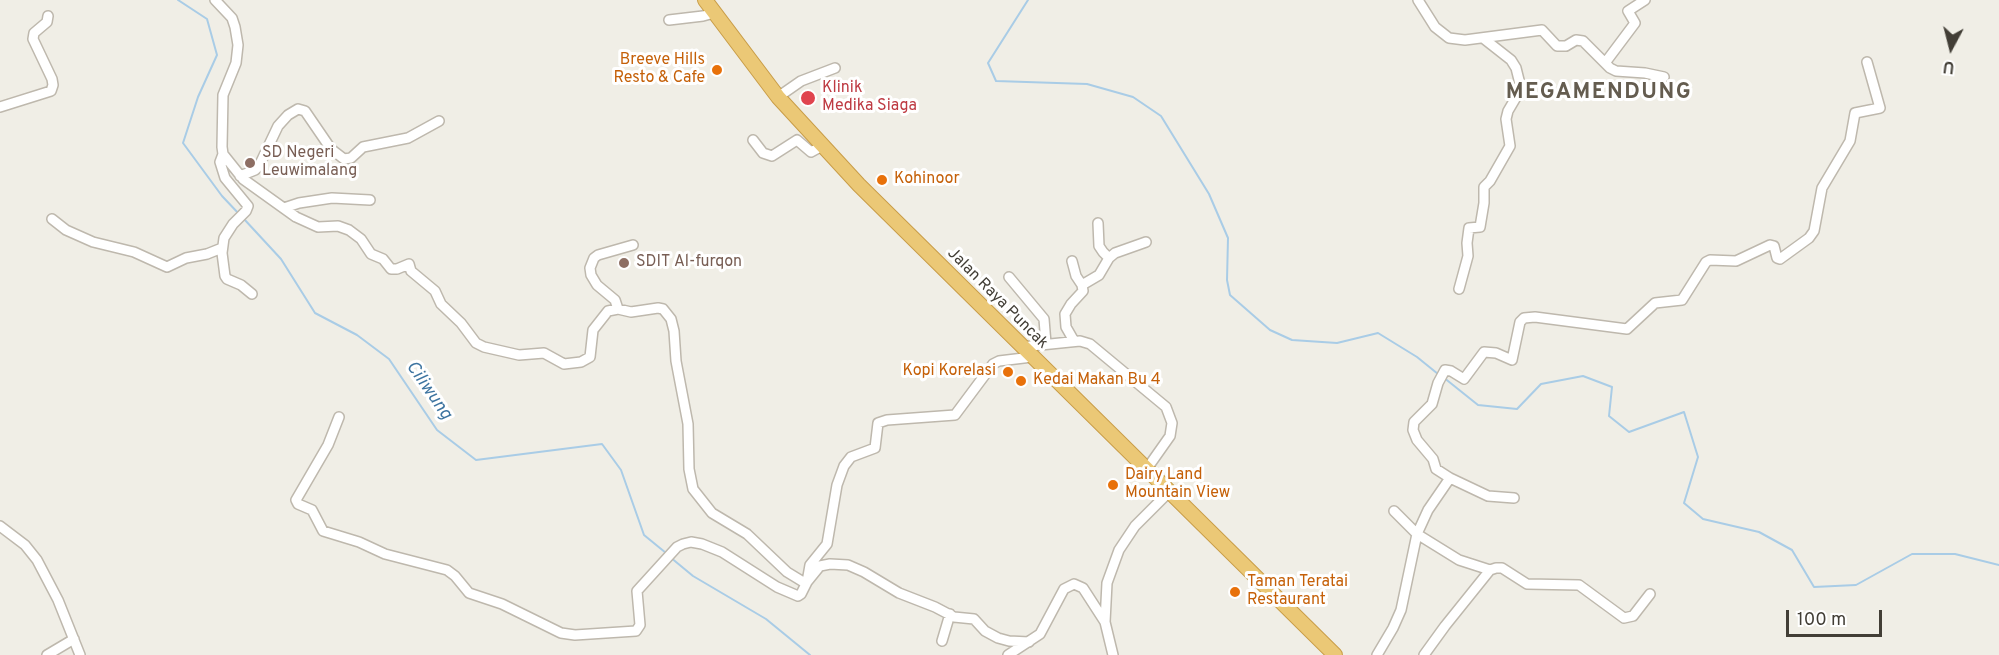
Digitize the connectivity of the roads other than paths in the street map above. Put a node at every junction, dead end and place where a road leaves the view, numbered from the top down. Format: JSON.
{"nodes":[{"id":1,"x":215,"y":0,"type":"edge"},
{"id":2,"x":705,"y":0,"type":"edge"},
{"id":3,"x":1418,"y":0,"type":"edge"},
{"id":4,"x":1645,"y":0,"type":"edge"},
{"id":5,"x":714,"y":13,"type":"junction"},
{"id":6,"x":48,"y":16,"type":"dead end"},
{"id":7,"x":669,"y":20,"type":"dead end"},
{"id":8,"x":1483,"y":38,"type":"junction"},
{"id":9,"x":1867,"y":62,"type":"dead end"},
{"id":10,"x":1605,"y":63,"type":"junction"},
{"id":11,"x":835,"y":68,"type":"dead end"},
{"id":12,"x":1664,"y":78,"type":"dead end"},
{"id":13,"x":778,"y":96,"type":"junction"},
{"id":14,"x":0,"y":107,"type":"edge"},
{"id":15,"x":439,"y":121,"type":"dead end"},
{"id":16,"x":753,"y":140,"type":"dead end"},
{"id":17,"x":822,"y":146,"type":"junction"},
{"id":18,"x":223,"y":154,"type":"junction"},
{"id":19,"x":240,"y":176,"type":"junction"},
{"id":20,"x":370,"y":200,"type":"dead end"},
{"id":21,"x":284,"y":208,"type":"junction"},
{"id":22,"x":52,"y":219,"type":"dead end"},
{"id":23,"x":1098,"y":223,"type":"dead end"},
{"id":24,"x":1146,"y":242,"type":"dead end"},
{"id":25,"x":633,"y":245,"type":"dead end"},
{"id":26,"x":222,"y":248,"type":"junction"},
{"id":27,"x":1109,"y":258,"type":"junction"},
{"id":28,"x":1072,"y":261,"type":"dead end"},
{"id":29,"x":1009,"y":277,"type":"dead end"},
{"id":30,"x":1082,"y":285,"type":"junction"},
{"id":31,"x":1459,"y":289,"type":"dead end"},
{"id":32,"x":252,"y":294,"type":"dead end"},
{"id":33,"x":618,"y":309,"type":"junction"},
{"id":34,"x":1074,"y":341,"type":"junction"},
{"id":35,"x":1046,"y":344,"type":"junction"},
{"id":36,"x":1021,"y":347,"type":"junction"},
{"id":37,"x":1032,"y":357,"type":"junction"},
{"id":38,"x":339,"y":417,"type":"dead end"},
{"id":39,"x":1146,"y":470,"type":"junction"},
{"id":40,"x":1450,"y":478,"type":"junction"},
{"id":41,"x":1169,"y":492,"type":"junction"},
{"id":42,"x":1514,"y":498,"type":"dead end"},
{"id":43,"x":1394,"y":511,"type":"dead end"},
{"id":44,"x":0,"y":526,"type":"edge"},
{"id":45,"x":1417,"y":534,"type":"junction"},
{"id":46,"x":1490,"y":570,"type":"junction"},
{"id":47,"x":807,"y":582,"type":"junction"},
{"id":48,"x":1650,"y":594,"type":"dead end"},
{"id":49,"x":951,"y":614,"type":"junction"},
{"id":50,"x":1105,"y":622,"type":"junction"},
{"id":51,"x":74,"y":639,"type":"junction"},
{"id":52,"x":942,"y":641,"type":"dead end"},
{"id":53,"x":1029,"y":642,"type":"junction"},
{"id":54,"x":1017,"y":654,"type":"edge"},
{"id":55,"x":47,"y":655,"type":"edge"},
{"id":56,"x":80,"y":655,"type":"edge"},
{"id":57,"x":1113,"y":655,"type":"edge"},
{"id":58,"x":1335,"y":655,"type":"edge"},
{"id":59,"x":1377,"y":655,"type":"edge"},
{"id":60,"x":1424,"y":655,"type":"edge"}],
"edges":[{"from":1,"to":18,"type":"street"},
{"from":2,"to":5,"type":"highway","name":"Jalan Raya Puncak"},
{"from":3,"to":8,"type":"street"},
{"from":4,"to":10,"type":"street"},
{"from":5,"to":7,"type":"street"},
{"from":5,"to":13,"type":"highway","name":"Jalan Raya Puncak"},
{"from":6,"to":14,"type":"street"},
{"from":8,"to":10,"type":"street"},
{"from":8,"to":31,"type":"street"},
{"from":9,"to":40,"type":"street"},
{"from":10,"to":12,"type":"street"},
{"from":11,"to":13,"type":"street"},
{"from":13,"to":17,"type":"highway","name":"Jalan Raya Puncak"},
{"from":15,"to":19,"type":"street"},
{"from":16,"to":17,"type":"street"},
{"from":17,"to":36,"type":"highway","name":"Jalan Raya Puncak"},
{"from":18,"to":19,"type":"street"},
{"from":18,"to":26,"type":"street"},
{"from":19,"to":21,"type":"street"},
{"from":20,"to":21,"type":"street"},
{"from":21,"to":33,"type":"street"},
{"from":22,"to":26,"type":"street"},
{"from":23,"to":27,"type":"street"},
{"from":24,"to":27,"type":"street"},
{"from":25,"to":33,"type":"street"},
{"from":26,"to":32,"type":"street"},
{"from":27,"to":30,"type":"street"},
{"from":28,"to":30,"type":"street"},
{"from":29,"to":35,"type":"street"},
{"from":30,"to":34,"type":"street"},
{"from":33,"to":47,"type":"street"},
{"from":34,"to":35,"type":"street"},
{"from":34,"to":39,"type":"street"},
{"from":35,"to":36,"type":"street"},
{"from":36,"to":37,"type":"highway","name":"Jalan Raya Puncak"},
{"from":37,"to":39,"type":"highway","name":"Jalan Raya Puncak"},
{"from":37,"to":47,"type":"street"},
{"from":38,"to":47,"type":"street"},
{"from":39,"to":41,"type":"highway","name":"Jalan Raya Puncak"},
{"from":40,"to":42,"type":"street"},
{"from":40,"to":45,"type":"street"},
{"from":41,"to":50,"type":"street"},
{"from":41,"to":58,"type":"highway","name":"Jalan Raya Puncak"},
{"from":43,"to":45,"type":"street"},
{"from":44,"to":51,"type":"street"},
{"from":45,"to":46,"type":"street"},
{"from":45,"to":59,"type":"street"},
{"from":46,"to":48,"type":"street"},
{"from":46,"to":60,"type":"street"},
{"from":47,"to":49,"type":"street"},
{"from":49,"to":52,"type":"street"},
{"from":49,"to":53,"type":"street"},
{"from":50,"to":53,"type":"street"},
{"from":50,"to":57,"type":"street"},
{"from":51,"to":55,"type":"street"},
{"from":51,"to":56,"type":"street"},
{"from":53,"to":54,"type":"street"}]}
